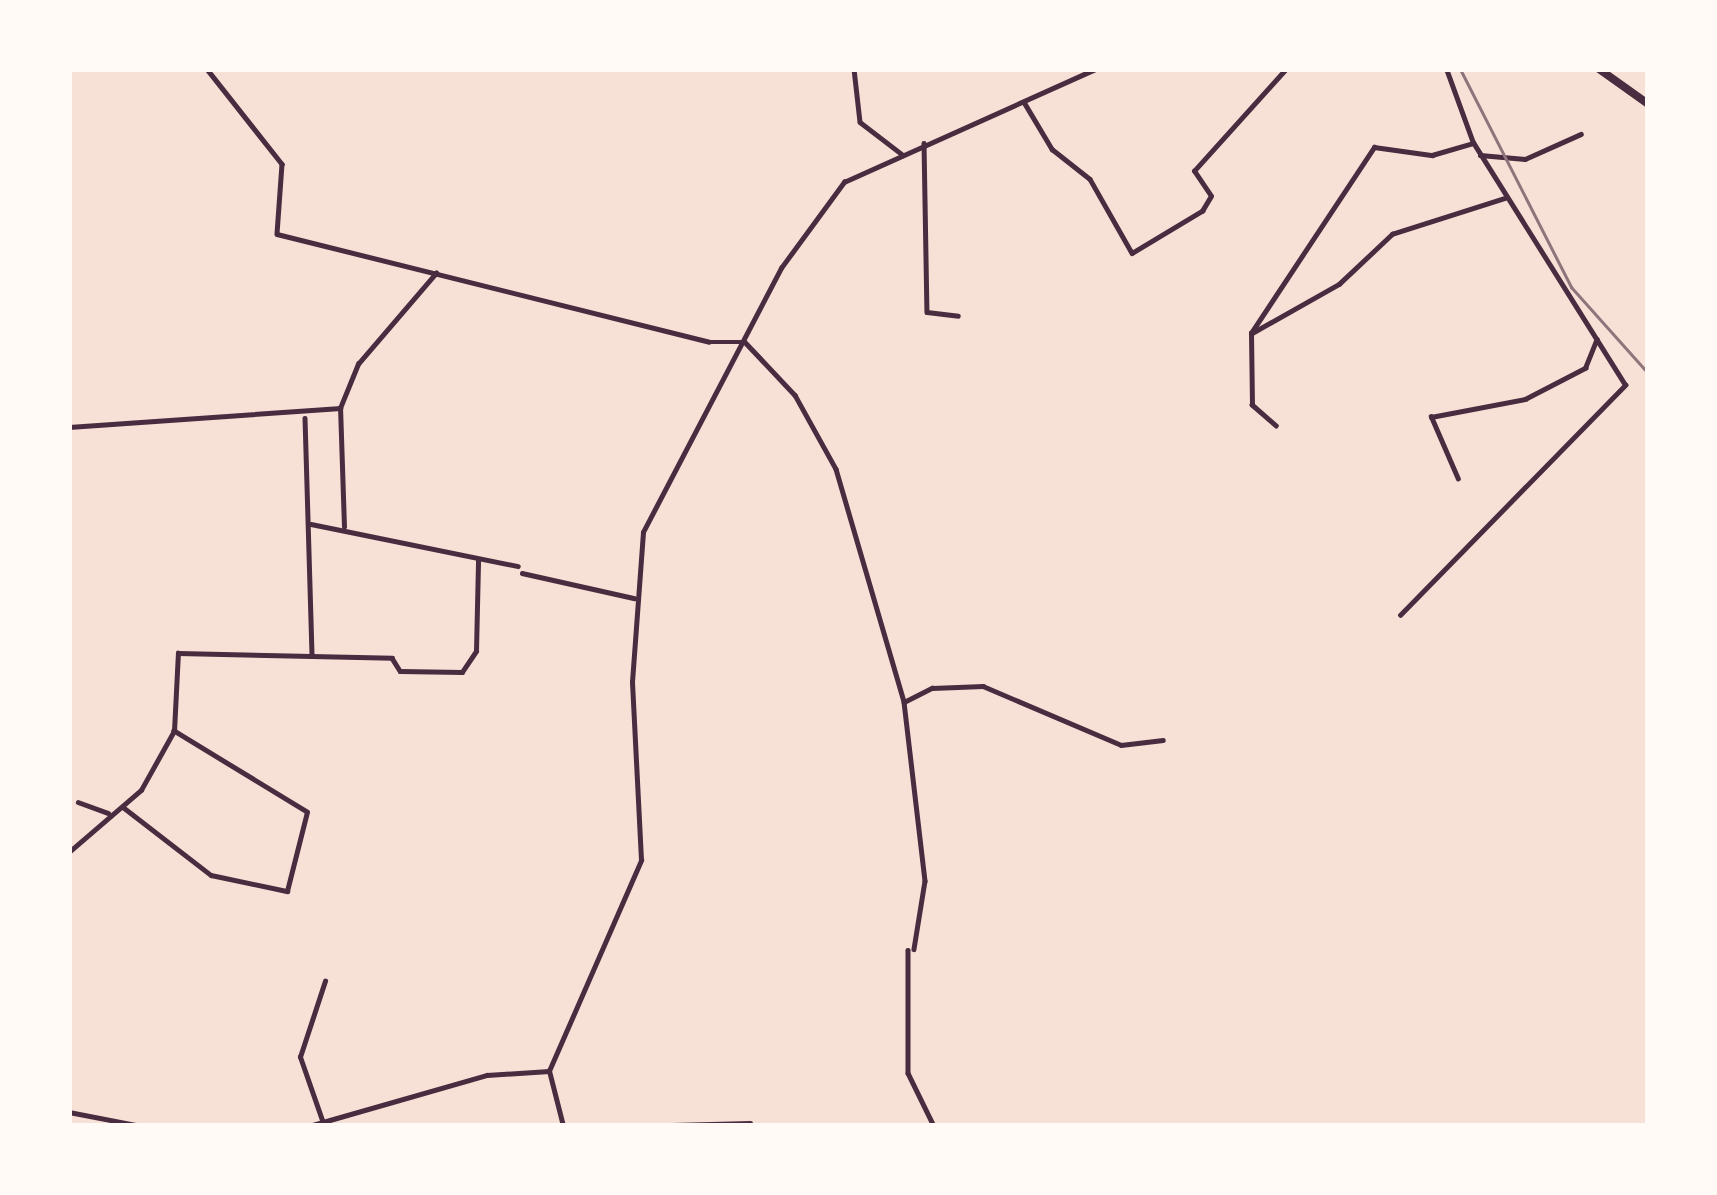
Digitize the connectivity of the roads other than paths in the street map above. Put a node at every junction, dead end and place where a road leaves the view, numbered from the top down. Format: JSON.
{"nodes":[{"id":1,"x":208,"y":69,"type":"edge"},
{"id":2,"x":854,"y":69,"type":"edge"},
{"id":3,"x":1096,"y":69,"type":"edge"},
{"id":4,"x":1286,"y":69,"type":"edge"},
{"id":5,"x":1446,"y":69,"type":"edge"},
{"id":6,"x":1599,"y":69,"type":"edge"},
{"id":7,"x":1023,"y":101,"type":"junction"},
{"id":8,"x":1648,"y":104,"type":"edge"},
{"id":9,"x":1581,"y":134,"type":"dead end"},
{"id":10,"x":924,"y":143,"type":"junction"},
{"id":11,"x":1473,"y":143,"type":"junction"},
{"id":12,"x":1480,"y":155,"type":"junction"},
{"id":13,"x":905,"y":157,"type":"junction"},
{"id":14,"x":1505,"y":198,"type":"junction"},
{"id":15,"x":437,"y":272,"type":"junction"},
{"id":16,"x":958,"y":316,"type":"dead end"},
{"id":17,"x":1251,"y":333,"type":"junction"},
{"id":18,"x":1597,"y":339,"type":"junction"},
{"id":19,"x":745,"y":342,"type":"junction"},
{"id":20,"x":340,"y":408,"type":"junction"},
{"id":21,"x":305,"y":418,"type":"junction"},
{"id":22,"x":1276,"y":426,"type":"dead end"},
{"id":23,"x":69,"y":427,"type":"edge"},
{"id":24,"x":1458,"y":478,"type":"dead end"},
{"id":25,"x":311,"y":524,"type":"junction"},
{"id":26,"x":344,"y":527,"type":"junction"},
{"id":27,"x":478,"y":561,"type":"junction"},
{"id":28,"x":636,"y":598,"type":"junction"},
{"id":29,"x":1400,"y":615,"type":"dead end"},
{"id":30,"x":312,"y":656,"type":"junction"},
{"id":31,"x":904,"y":702,"type":"junction"},
{"id":32,"x":174,"y":731,"type":"junction"},
{"id":33,"x":1163,"y":740,"type":"dead end"},
{"id":34,"x":78,"y":802,"type":"dead end"},
{"id":35,"x":122,"y":806,"type":"junction"},
{"id":36,"x":108,"y":813,"type":"junction"},
{"id":37,"x":69,"y":852,"type":"edge"},
{"id":38,"x":325,"y":981,"type":"dead end"},
{"id":39,"x":549,"y":1072,"type":"junction"},
{"id":40,"x":69,"y":1112,"type":"edge"},
{"id":41,"x":750,"y":1123,"type":"edge"},
{"id":42,"x":323,"y":1124,"type":"edge"},
{"id":43,"x":142,"y":1126,"type":"edge"},
{"id":44,"x":309,"y":1126,"type":"edge"},
{"id":45,"x":562,"y":1126,"type":"edge"},
{"id":46,"x":632,"y":1126,"type":"edge"},
{"id":47,"x":934,"y":1126,"type":"edge"}],
"edges":[{"from":1,"to":15,"type":"street"},
{"from":2,"to":13,"type":"street"},
{"from":3,"to":7,"type":"street"},
{"from":4,"to":7,"type":"street"},
{"from":5,"to":11,"type":"street"},
{"from":6,"to":8,"type":"main road"},
{"from":7,"to":10,"type":"street"},
{"from":9,"to":12,"type":"street"},
{"from":10,"to":13,"type":"street"},
{"from":10,"to":16,"type":"street"},
{"from":11,"to":12,"type":"street"},
{"from":11,"to":17,"type":"street"},
{"from":12,"to":14,"type":"street"},
{"from":13,"to":19,"type":"street"},
{"from":14,"to":17,"type":"street"},
{"from":14,"to":18,"type":"street"},
{"from":15,"to":19,"type":"street"},
{"from":15,"to":20,"type":"street"},
{"from":17,"to":22,"type":"street"},
{"from":18,"to":24,"type":"street"},
{"from":18,"to":29,"type":"street"},
{"from":19,"to":28,"type":"street"},
{"from":19,"to":31,"type":"street"},
{"from":20,"to":21,"type":"street"},
{"from":20,"to":26,"type":"street"},
{"from":21,"to":23,"type":"street"},
{"from":21,"to":25,"type":"street"},
{"from":25,"to":26,"type":"street"},
{"from":25,"to":30,"type":"street"},
{"from":26,"to":27,"type":"street"},
{"from":27,"to":28,"type":"street"},
{"from":27,"to":30,"type":"street"},
{"from":28,"to":39,"type":"street"},
{"from":30,"to":32,"type":"street"},
{"from":31,"to":33,"type":"street"},
{"from":31,"to":47,"type":"street"},
{"from":32,"to":35,"type":"street"},
{"from":32,"to":35,"type":"street"},
{"from":34,"to":36,"type":"street"},
{"from":35,"to":36,"type":"street"},
{"from":36,"to":37,"type":"street"},
{"from":38,"to":42,"type":"street"},
{"from":39,"to":42,"type":"street"},
{"from":39,"to":45,"type":"street"},
{"from":40,"to":43,"type":"street"},
{"from":41,"to":46,"type":"street"},
{"from":42,"to":44,"type":"street"}]}
